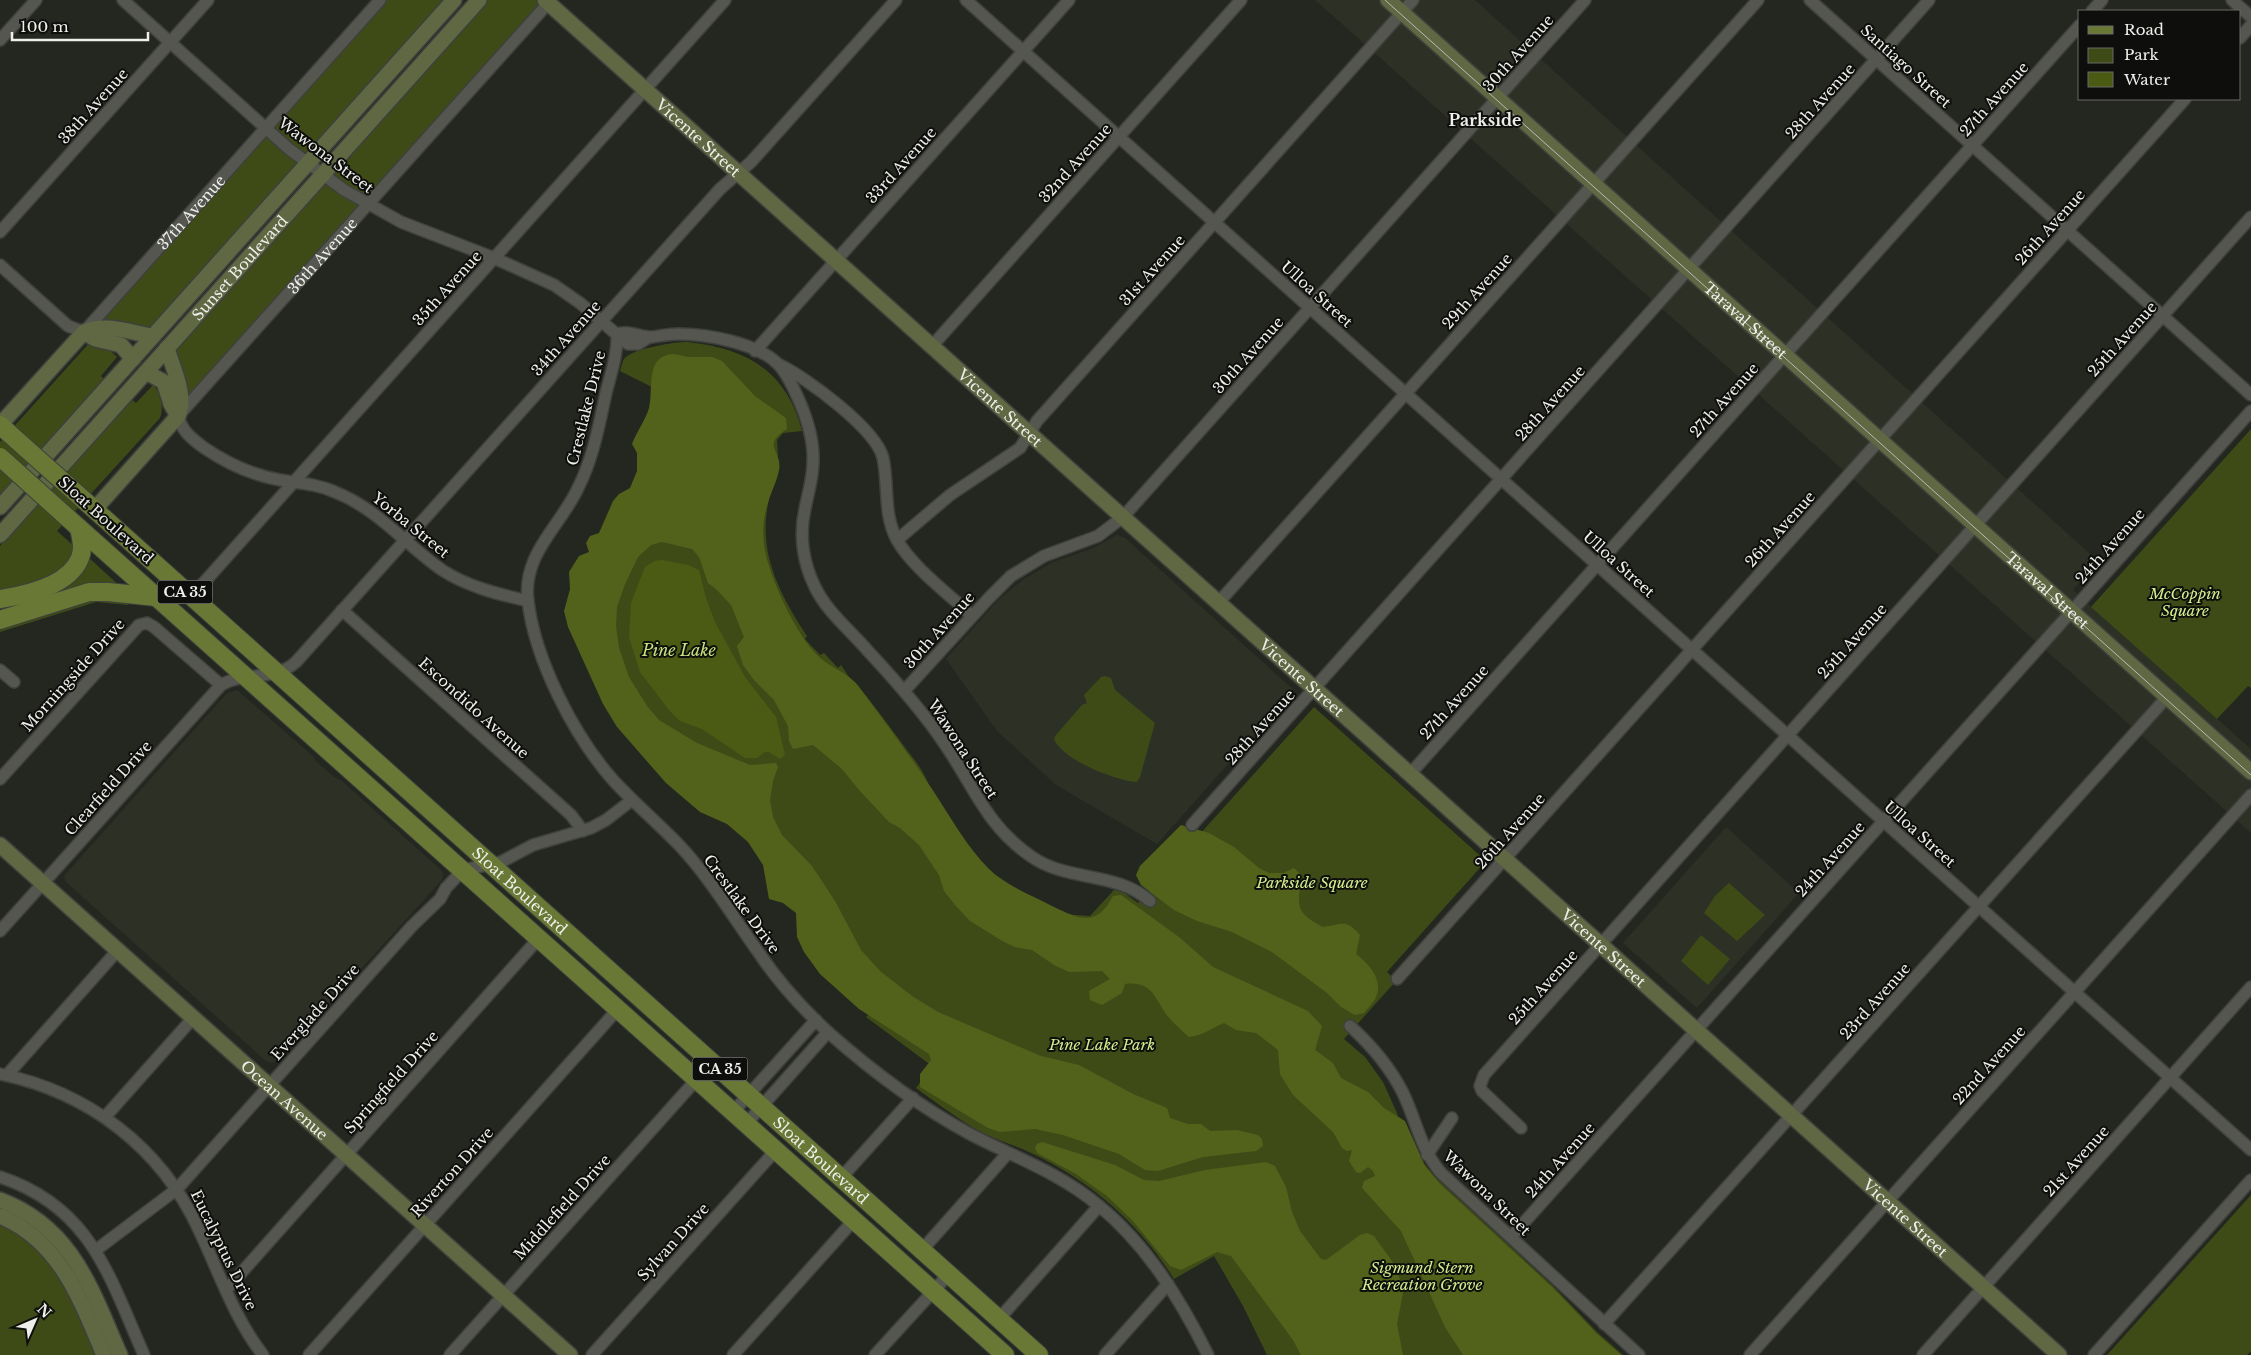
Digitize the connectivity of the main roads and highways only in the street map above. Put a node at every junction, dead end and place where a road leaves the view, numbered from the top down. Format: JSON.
{"nodes":[{"id":1,"x":4,"y":429,"type":"edge"},
{"id":2,"x":0,"y":457,"type":"edge"},
{"id":3,"x":74,"y":523,"type":"junction"},
{"id":4,"x":156,"y":597,"type":"junction"},
{"id":5,"x":0,"y":599,"type":"edge"},
{"id":6,"x":0,"y":620,"type":"edge"},
{"id":7,"x":1005,"y":1355,"type":"edge"},
{"id":8,"x":1039,"y":1355,"type":"edge"}],
"edges":[{"from":1,"to":8,"type":"main road","name":"Sloat Boulevard","number":"CA 35","bridge":true},
{"from":2,"to":3,"type":"main road","name":"Sloat Boulevard","number":"CA 35","bridge":true},
{"from":3,"to":4,"type":"main road","name":"Sloat Boulevard","number":"CA 35"},
{"from":3,"to":5,"type":"main road"},
{"from":4,"to":6,"type":"main road"},
{"from":4,"to":7,"type":"main road","name":"Sloat Boulevard","number":"CA 35"}]}
